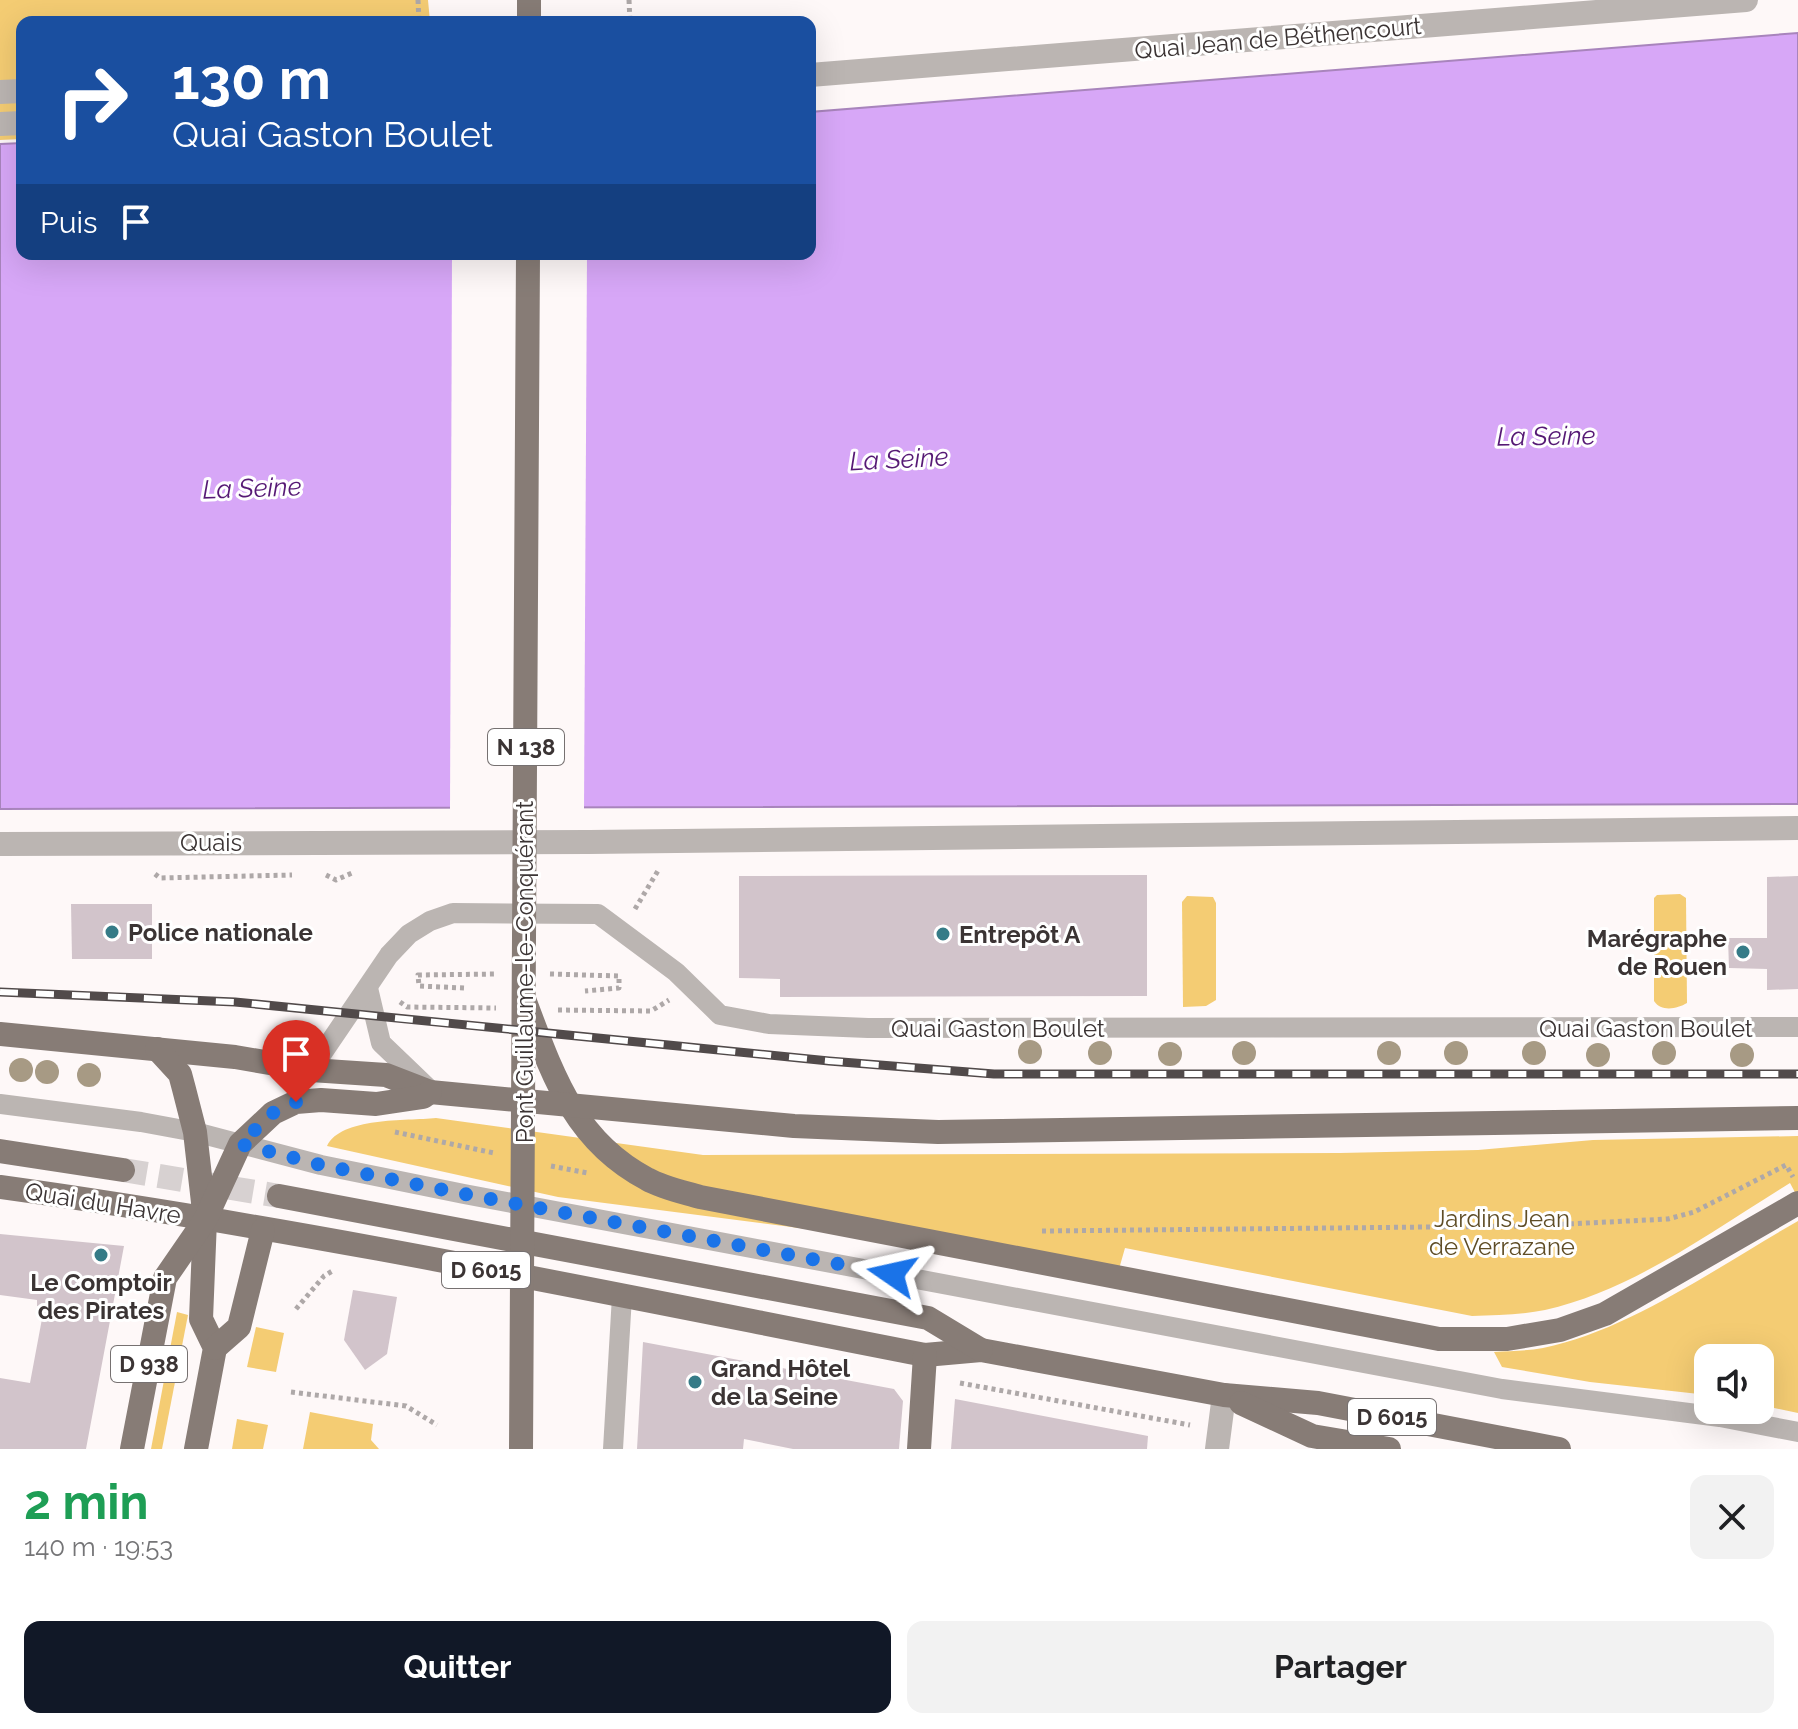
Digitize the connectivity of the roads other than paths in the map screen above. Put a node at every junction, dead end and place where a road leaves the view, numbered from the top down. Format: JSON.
{"nodes":[{"id":1,"x":1746,"y":0,"type":"edge"},
{"id":2,"x":816,"y":75,"type":"edge"},
{"id":3,"x":528,"y":260,"type":"edge"},
{"id":4,"x":1798,"y":828,"type":"edge"},
{"id":5,"x":0,"y":844,"type":"edge"},
{"id":6,"x":368,"y":988,"type":"junction"},
{"id":7,"x":524,"y":999,"type":"junction"},
{"id":8,"x":1798,"y":1027,"type":"edge"},
{"id":9,"x":0,"y":1034,"type":"edge"},
{"id":10,"x":157,"y":1049,"type":"junction"},
{"id":11,"x":311,"y":1070,"type":"junction"},
{"id":12,"x":430,"y":1092,"type":"junction"},
{"id":13,"x":0,"y":1104,"type":"edge"},
{"id":14,"x":1798,"y":1118,"type":"edge"},
{"id":15,"x":195,"y":1132,"type":"junction"},
{"id":16,"x":240,"y":1144,"type":"junction"},
{"id":17,"x":0,"y":1151,"type":"edge"},
{"id":18,"x":123,"y":1170,"type":"tunnel mouth"},
{"id":19,"x":0,"y":1187,"type":"edge"},
{"id":20,"x":279,"y":1196,"type":"tunnel mouth"},
{"id":21,"x":1798,"y":1203,"type":"edge"},
{"id":22,"x":205,"y":1220,"type":"junction"},
{"id":23,"x":263,"y":1230,"type":"junction"},
{"id":24,"x":622,"y":1296,"type":"junction"},
{"id":25,"x":215,"y":1348,"type":"junction"},
{"id":26,"x":981,"y":1350,"type":"junction"},
{"id":27,"x":925,"y":1355,"type":"junction"},
{"id":28,"x":1224,"y":1395,"type":"junction"},
{"id":29,"x":1798,"y":1432,"type":"edge"},
{"id":30,"x":132,"y":1449,"type":"edge"},
{"id":31,"x":196,"y":1449,"type":"edge"},
{"id":32,"x":521,"y":1449,"type":"edge"},
{"id":33,"x":613,"y":1449,"type":"edge"},
{"id":34,"x":919,"y":1449,"type":"edge"},
{"id":35,"x":1217,"y":1449,"type":"edge"},
{"id":36,"x":1389,"y":1449,"type":"edge"},
{"id":37,"x":1559,"y":1449,"type":"edge"}],
"edges":[{"from":1,"to":2,"type":"street","name":"Quai Jean de Béthencourt"},
{"from":3,"to":7,"type":"main road","name":"Pont Guillaume-le-Conquérant","number":"N 138"},
{"from":4,"to":5,"type":"street","name":"Quais"},
{"from":6,"to":8,"type":"lane","name":"Quai Gaston Boulet"},
{"from":6,"to":11,"type":"lane","name":"Quai Gaston Boulet"},
{"from":6,"to":12,"type":"lane"},
{"from":7,"to":21,"type":"main road"},
{"from":7,"to":32,"type":"main road","name":"Pont Guillaume-le-Conquérant","number":"N 138"},
{"from":9,"to":10,"type":"main road"},
{"from":10,"to":11,"type":"main road"},
{"from":10,"to":15,"type":"main road"},
{"from":11,"to":12,"type":"main road"},
{"from":12,"to":14,"type":"main road"},
{"from":12,"to":16,"type":"main road"},
{"from":13,"to":15,"type":"lane"},
{"from":15,"to":16,"type":"lane"},
{"from":15,"to":22,"type":"main road"},
{"from":16,"to":22,"type":"main road"},
{"from":16,"to":29,"type":"lane"},
{"from":17,"to":18,"type":"main road","name":"Quai du Havre"},
{"from":19,"to":22,"type":"main road","name":"Quai du Havre","number":"D 6015"},
{"from":20,"to":26,"type":"main road","number":"D 6015"},
{"from":22,"to":23,"type":"main road","number":"D 6015"},
{"from":22,"to":25,"type":"main road"},
{"from":22,"to":30,"type":"main road","number":"D 938"},
{"from":23,"to":24,"type":"main road","number":"D 6015"},
{"from":23,"to":25,"type":"main road"},
{"from":24,"to":27,"type":"main road","number":"D 6015"},
{"from":24,"to":33,"type":"lane"},
{"from":25,"to":31,"type":"main road"},
{"from":26,"to":27,"type":"main road","number":"D 6015"},
{"from":26,"to":28,"type":"main road","number":"D 6015"},
{"from":27,"to":34,"type":"main road"},
{"from":28,"to":35,"type":"street"},
{"from":28,"to":36,"type":"main road","number":"D 6015"},
{"from":28,"to":37,"type":"main road","number":"D 6015"}]}
